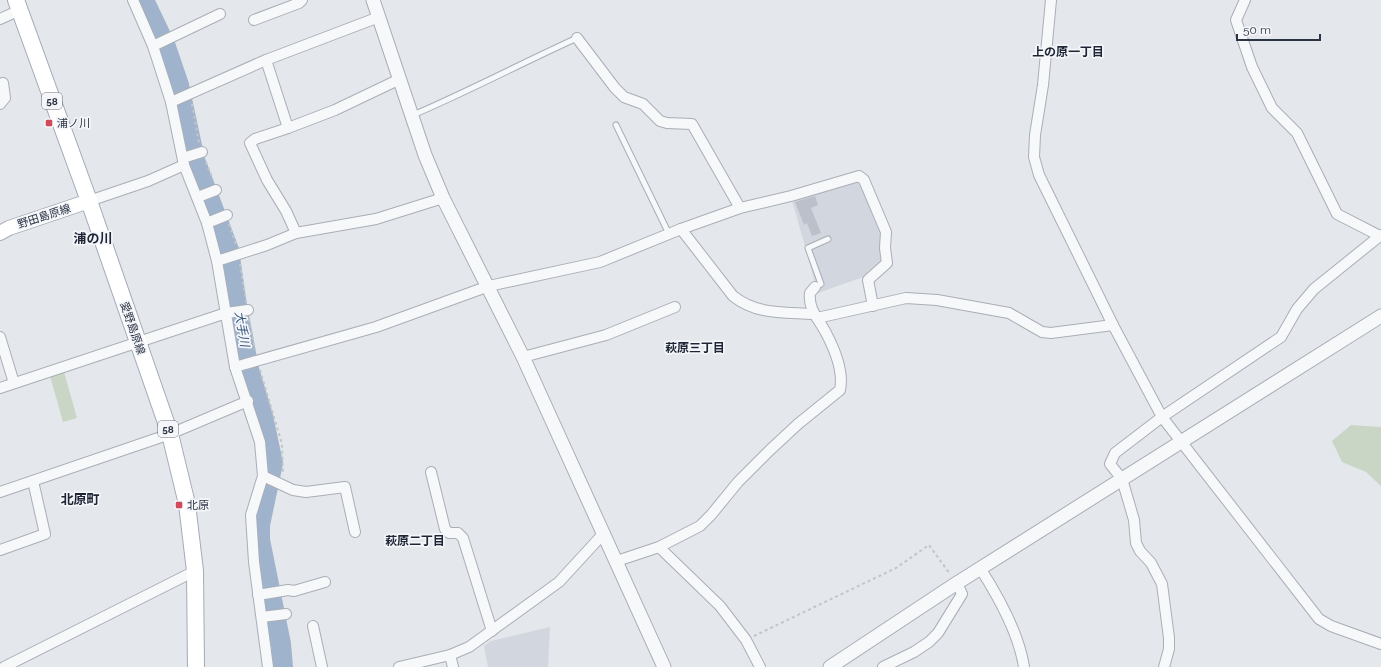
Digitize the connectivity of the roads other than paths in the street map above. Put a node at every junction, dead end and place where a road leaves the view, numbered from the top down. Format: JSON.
{"nodes":[{"id":1,"x":133,"y":0,"type":"edge"},
{"id":2,"x":302,"y":0,"type":"edge"},
{"id":3,"x":373,"y":0,"type":"edge"},
{"id":4,"x":1051,"y":0,"type":"edge"},
{"id":5,"x":1245,"y":0,"type":"edge"},
{"id":6,"x":18,"y":5,"type":"edge"},
{"id":7,"x":220,"y":14,"type":"dead end"},
{"id":8,"x":379,"y":17,"type":"junction"},
{"id":9,"x":0,"y":19,"type":"edge"},
{"id":10,"x":254,"y":20,"type":"dead end"},
{"id":11,"x":577,"y":38,"type":"joint"},
{"id":12,"x":154,"y":45,"type":"junction"},
{"id":13,"x":266,"y":60,"type":"junction"},
{"id":14,"x":400,"y":79,"type":"junction"},
{"id":15,"x":3,"y":83,"type":"dead end"},
{"id":16,"x":173,"y":102,"type":"junction"},
{"id":17,"x":0,"y":104,"type":"edge"},
{"id":18,"x":412,"y":116,"type":"junction"},
{"id":19,"x":616,"y":125,"type":"dead end"},
{"id":20,"x":288,"y":128,"type":"junction"},
{"id":21,"x":201,"y":152,"type":"road end"},
{"id":22,"x":184,"y":160,"type":"junction"},
{"id":23,"x":215,"y":190,"type":"road end"},
{"id":24,"x":199,"y":196,"type":"junction"},
{"id":25,"x":443,"y":198,"type":"junction"},
{"id":26,"x":89,"y":201,"type":"junction"},
{"id":27,"x":740,"y":208,"type":"junction"},
{"id":28,"x":225,"y":215,"type":"road end"},
{"id":29,"x":208,"y":222,"type":"junction"},
{"id":30,"x":681,"y":229,"type":"junction"},
{"id":31,"x":0,"y":233,"type":"edge"},
{"id":32,"x":296,"y":233,"type":"junction"},
{"id":33,"x":669,"y":234,"type":"junction"},
{"id":34,"x":1380,"y":236,"type":"edge"},
{"id":35,"x":828,"y":239,"type":"dead end"},
{"id":36,"x":219,"y":260,"type":"junction"},
{"id":37,"x":489,"y":286,"type":"junction"},
{"id":38,"x":815,"y":287,"type":"joint"},
{"id":39,"x":873,"y":306,"type":"junction"},
{"id":40,"x":675,"y":307,"type":"dead end"},
{"id":41,"x":246,"y":310,"type":"dead end"},
{"id":42,"x":229,"y":312,"type":"junction"},
{"id":43,"x":815,"y":316,"type":"junction"},
{"id":44,"x":1381,"y":316,"type":"edge"},
{"id":45,"x":1113,"y":325,"type":"junction"},
{"id":46,"x":0,"y":337,"type":"edge"},
{"id":47,"x":138,"y":342,"type":"junction"},
{"id":48,"x":523,"y":357,"type":"junction"},
{"id":49,"x":237,"y":366,"type":"junction"},
{"id":50,"x":14,"y":383,"type":"junction"},
{"id":51,"x":0,"y":388,"type":"edge"},
{"id":52,"x":248,"y":401,"type":"junction"},
{"id":53,"x":1162,"y":417,"type":"junction"},
{"id":54,"x":170,"y":434,"type":"junction"},
{"id":55,"x":1181,"y":442,"type":"junction"},
{"id":56,"x":431,"y":472,"type":"dead end"},
{"id":57,"x":264,"y":477,"type":"junction"},
{"id":58,"x":1122,"y":479,"type":"junction"},
{"id":59,"x":33,"y":481,"type":"junction"},
{"id":60,"x":0,"y":492,"type":"edge"},
{"id":61,"x":355,"y":532,"type":"dead end"},
{"id":62,"x":604,"y":533,"type":"junction"},
{"id":63,"x":659,"y":547,"type":"junction"},
{"id":64,"x":0,"y":550,"type":"edge"},
{"id":65,"x":617,"y":561,"type":"junction"},
{"id":66,"x":980,"y":568,"type":"junction"},
{"id":67,"x":195,"y":571,"type":"junction"},
{"id":68,"x":325,"y":582,"type":"dead end"},
{"id":69,"x":957,"y":583,"type":"junction"},
{"id":70,"x":261,"y":594,"type":"junction"},
{"id":71,"x":284,"y":614,"type":"dead end"},
{"id":72,"x":264,"y":617,"type":"junction"},
{"id":73,"x":313,"y":626,"type":"dead end"},
{"id":74,"x":492,"y":631,"type":"junction"},
{"id":75,"x":1381,"y":644,"type":"edge"},
{"id":76,"x":450,"y":655,"type":"junction"},
{"id":77,"x":268,"y":665,"type":"edge"},
{"id":78,"x":4,"y":667,"type":"edge"},
{"id":79,"x":196,"y":667,"type":"edge"},
{"id":80,"x":258,"y":667,"type":"edge"},
{"id":81,"x":322,"y":667,"type":"edge"},
{"id":82,"x":399,"y":667,"type":"edge"},
{"id":83,"x":453,"y":667,"type":"edge"},
{"id":84,"x":664,"y":667,"type":"edge"},
{"id":85,"x":760,"y":667,"type":"edge"},
{"id":86,"x":831,"y":667,"type":"edge"},
{"id":87,"x":883,"y":667,"type":"edge"},
{"id":88,"x":1024,"y":667,"type":"edge"},
{"id":89,"x":1164,"y":667,"type":"edge"}],
"edges":[{"from":1,"to":12,"type":"street"},
{"from":2,"to":10,"type":"street"},
{"from":3,"to":8,"type":"street"},
{"from":4,"to":45,"type":"street"},
{"from":5,"to":34,"type":"street"},
{"from":6,"to":9,"type":"street"},
{"from":6,"to":26,"type":"main road","name":"愛野島原線","number":"58"},
{"from":7,"to":12,"type":"street"},
{"from":8,"to":13,"type":"street"},
{"from":8,"to":14,"type":"street"},
{"from":11,"to":18,"type":"lane"},
{"from":11,"to":27,"type":"street"},
{"from":12,"to":16,"type":"street"},
{"from":13,"to":16,"type":"street"},
{"from":13,"to":20,"type":"street"},
{"from":14,"to":18,"type":"street"},
{"from":14,"to":20,"type":"street"},
{"from":15,"to":17,"type":"street"},
{"from":16,"to":22,"type":"street"},
{"from":18,"to":25,"type":"street"},
{"from":19,"to":33,"type":"lane"},
{"from":20,"to":32,"type":"street"},
{"from":21,"to":22,"type":"street"},
{"from":22,"to":24,"type":"street"},
{"from":22,"to":26,"type":"street"},
{"from":23,"to":24,"type":"street"},
{"from":24,"to":29,"type":"street"},
{"from":25,"to":32,"type":"street"},
{"from":25,"to":37,"type":"street"},
{"from":26,"to":31,"type":"main road","name":"野田島原線"},
{"from":26,"to":47,"type":"main road","name":"愛野島原線","number":"58"},
{"from":27,"to":30,"type":"street"},
{"from":27,"to":39,"type":"street"},
{"from":28,"to":29,"type":"street"},
{"from":29,"to":36,"type":"street"},
{"from":30,"to":33,"type":"street"},
{"from":30,"to":43,"type":"street"},
{"from":32,"to":36,"type":"street"},
{"from":33,"to":37,"type":"street"},
{"from":34,"to":53,"type":"street"},
{"from":35,"to":38,"type":"lane"},
{"from":36,"to":42,"type":"street"},
{"from":37,"to":48,"type":"street"},
{"from":37,"to":49,"type":"street"},
{"from":38,"to":43,"type":"street"},
{"from":39,"to":43,"type":"street"},
{"from":39,"to":45,"type":"street"},
{"from":40,"to":48,"type":"street"},
{"from":41,"to":42,"type":"street"},
{"from":42,"to":47,"type":"street"},
{"from":42,"to":49,"type":"street"},
{"from":43,"to":63,"type":"street"},
{"from":44,"to":55,"type":"street"},
{"from":45,"to":53,"type":"street"},
{"from":46,"to":50,"type":"street"},
{"from":47,"to":50,"type":"street"},
{"from":47,"to":54,"type":"main road","name":"愛野島原線","number":"58"},
{"from":48,"to":62,"type":"street"},
{"from":49,"to":52,"type":"street"},
{"from":50,"to":51,"type":"street"},
{"from":52,"to":54,"type":"street"},
{"from":52,"to":57,"type":"street"},
{"from":53,"to":55,"type":"street"},
{"from":53,"to":58,"type":"street"},
{"from":54,"to":59,"type":"street"},
{"from":54,"to":67,"type":"main road","name":"愛野島原線","number":"58"},
{"from":55,"to":58,"type":"street"},
{"from":55,"to":75,"type":"street"},
{"from":56,"to":74,"type":"street"},
{"from":57,"to":61,"type":"street"},
{"from":57,"to":70,"type":"street"},
{"from":58,"to":66,"type":"street"},
{"from":58,"to":89,"type":"street"},
{"from":59,"to":60,"type":"street"},
{"from":59,"to":64,"type":"street"},
{"from":62,"to":65,"type":"street"},
{"from":62,"to":74,"type":"street"},
{"from":63,"to":65,"type":"street"},
{"from":63,"to":85,"type":"street"},
{"from":65,"to":84,"type":"street"},
{"from":66,"to":69,"type":"street"},
{"from":66,"to":88,"type":"street"},
{"from":67,"to":78,"type":"street"},
{"from":67,"to":79,"type":"main road","name":"愛野島原線","number":"58"},
{"from":68,"to":70,"type":"street"},
{"from":69,"to":86,"type":"street"},
{"from":69,"to":87,"type":"street"},
{"from":70,"to":72,"type":"street"},
{"from":71,"to":72,"type":"street"},
{"from":72,"to":77,"type":"street"},
{"from":73,"to":81,"type":"street"},
{"from":74,"to":76,"type":"street"},
{"from":76,"to":82,"type":"street"},
{"from":76,"to":83,"type":"street"},
{"from":77,"to":80,"type":"street"}]}
